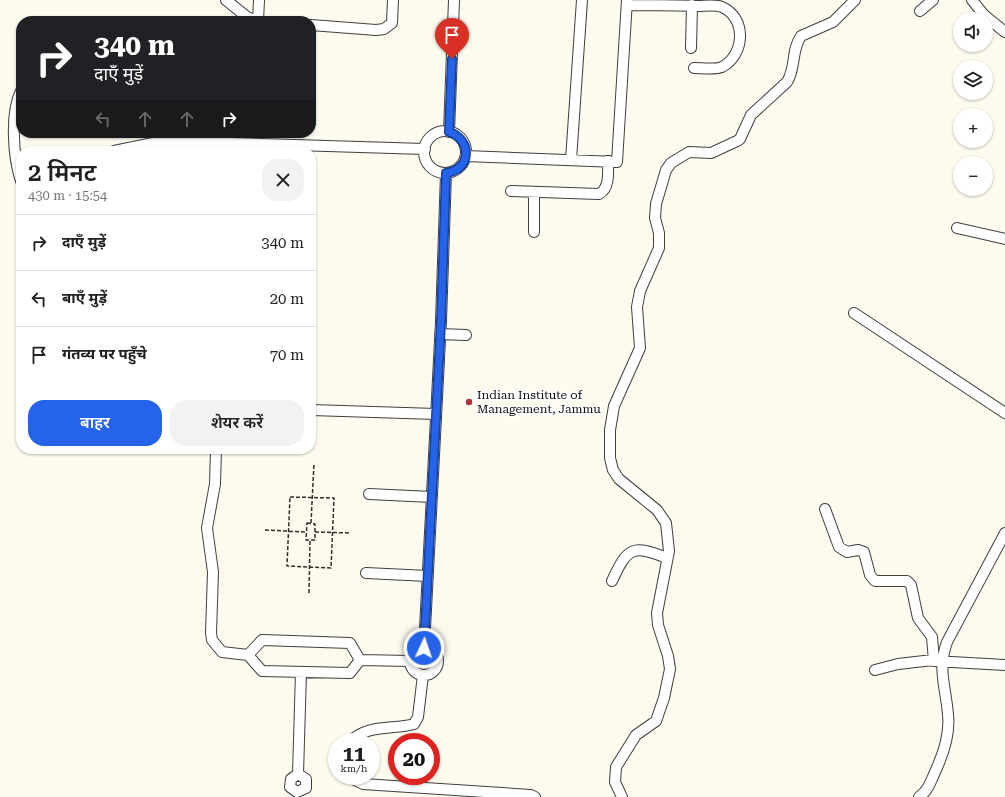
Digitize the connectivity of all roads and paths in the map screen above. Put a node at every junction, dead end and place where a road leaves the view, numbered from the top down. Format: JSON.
{"nodes":[{"id":1,"x":226,"y":0,"type":"edge"},
{"id":2,"x":259,"y":0,"type":"edge"},
{"id":3,"x":393,"y":0,"type":"edge"},
{"id":4,"x":454,"y":0,"type":"edge"},
{"id":5,"x":582,"y":0,"type":"edge"},
{"id":6,"x":855,"y":0,"type":"edge"},
{"id":7,"x":933,"y":0,"type":"edge"},
{"id":8,"x":972,"y":0,"type":"edge"},
{"id":9,"x":627,"y":2,"type":"edge"},
{"id":10,"x":692,"y":5,"type":"junction"},
{"id":11,"x":920,"y":11,"type":"dead end"},
{"id":12,"x":246,"y":16,"type":"edge"},
{"id":13,"x":258,"y":16,"type":"edge"},
{"id":14,"x":316,"y":25,"type":"edge"},
{"id":15,"x":1005,"y":32,"type":"edge"},
{"id":16,"x":691,"y":48,"type":"dead end"},
{"id":17,"x":694,"y":68,"type":"dead end"},
{"id":18,"x":16,"y":107,"type":"edge"},
{"id":19,"x":449,"y":132,"type":"junction"},
{"id":20,"x":138,"y":146,"type":"edge"},
{"id":21,"x":425,"y":149,"type":"junction"},
{"id":22,"x":466,"y":156,"type":"junction"},
{"id":23,"x":16,"y":157,"type":"edge"},
{"id":24,"x":571,"y":160,"type":"junction"},
{"id":25,"x":608,"y":161,"type":"junction"},
{"id":26,"x":446,"y":173,"type":"junction"},
{"id":27,"x":511,"y":191,"type":"dead end"},
{"id":28,"x":534,"y":192,"type":"junction"},
{"id":29,"x":957,"y":228,"type":"dead end"},
{"id":30,"x":534,"y":232,"type":"dead end"},
{"id":31,"x":1005,"y":239,"type":"edge"},
{"id":32,"x":854,"y":313,"type":"dead end"},
{"id":33,"x":440,"y":334,"type":"junction"},
{"id":34,"x":466,"y":335,"type":"dead end"},
{"id":35,"x":316,"y":410,"type":"edge"},
{"id":36,"x":1005,"y":413,"type":"edge"},
{"id":37,"x":436,"y":414,"type":"junction"},
{"id":38,"x":216,"y":454,"type":"edge"},
{"id":39,"x":314,"y":463,"type":"dead end"},
{"id":40,"x":369,"y":494,"type":"dead end"},
{"id":41,"x":312,"y":497,"type":"junction"},
{"id":42,"x":432,"y":497,"type":"junction"},
{"id":43,"x":825,"y":509,"type":"dead end"},
{"id":44,"x":311,"y":524,"type":"junction"},
{"id":45,"x":265,"y":530,"type":"dead end"},
{"id":46,"x":289,"y":531,"type":"junction"},
{"id":47,"x":306,"y":532,"type":"junction"},
{"id":48,"x":315,"y":532,"type":"junction"},
{"id":49,"x":332,"y":533,"type":"junction"},
{"id":50,"x":351,"y":533,"type":"dead end"},
{"id":51,"x":1005,"y":533,"type":"edge"},
{"id":52,"x":310,"y":540,"type":"junction"},
{"id":53,"x":668,"y":558,"type":"junction"},
{"id":54,"x":309,"y":567,"type":"junction"},
{"id":55,"x":366,"y":573,"type":"dead end"},
{"id":56,"x":428,"y":576,"type":"junction"},
{"id":57,"x":612,"y":581,"type":"dead end"},
{"id":58,"x":308,"y":593,"type":"dead end"},
{"id":59,"x":424,"y":648,"type":"junction"},
{"id":60,"x":248,"y":655,"type":"junction"},
{"id":61,"x":360,"y":660,"type":"junction"},
{"id":62,"x":937,"y":660,"type":"junction"},
{"id":63,"x":410,"y":661,"type":"junction"},
{"id":64,"x":1005,"y":664,"type":"edge"},
{"id":65,"x":875,"y":670,"type":"dead end"},
{"id":66,"x":302,"y":672,"type":"junction"},
{"id":67,"x":423,"y":675,"type":"junction"},
{"id":68,"x":362,"y":733,"type":"edge"},
{"id":69,"x":378,"y":785,"type":"edge"},
{"id":70,"x":297,"y":794,"type":"edge"},
{"id":71,"x":535,"y":797,"type":"edge"},
{"id":72,"x":622,"y":797,"type":"edge"},
{"id":73,"x":919,"y":797,"type":"edge"}],
"edges":[{"from":1,"to":12,"type":"street"},
{"from":2,"to":13,"type":"street"},
{"from":3,"to":14,"type":"street"},
{"from":4,"to":19,"type":"street"},
{"from":5,"to":24,"type":"street"},
{"from":6,"to":53,"type":"street"},
{"from":7,"to":11,"type":"street"},
{"from":8,"to":15,"type":"street"},
{"from":9,"to":10,"type":"street"},
{"from":9,"to":25,"type":"street"},
{"from":10,"to":16,"type":"street"},
{"from":10,"to":17,"type":"street"},
{"from":18,"to":23,"type":"street"},
{"from":19,"to":21,"type":"street"},
{"from":19,"to":22,"type":"street"},
{"from":20,"to":21,"type":"street"},
{"from":21,"to":26,"type":"street"},
{"from":22,"to":24,"type":"street"},
{"from":22,"to":26,"type":"street"},
{"from":24,"to":25,"type":"street"},
{"from":25,"to":28,"type":"street"},
{"from":26,"to":33,"type":"street"},
{"from":27,"to":28,"type":"street"},
{"from":28,"to":30,"type":"street"},
{"from":29,"to":31,"type":"street"},
{"from":32,"to":36,"type":"street"},
{"from":33,"to":34,"type":"street"},
{"from":33,"to":37,"type":"street"},
{"from":35,"to":37,"type":"street"},
{"from":37,"to":42,"type":"street"},
{"from":38,"to":60,"type":"street"},
{"from":39,"to":41,"type":"path"},
{"from":40,"to":42,"type":"street"},
{"from":41,"to":44,"type":"path"},
{"from":41,"to":46,"type":"path"},
{"from":41,"to":49,"type":"path"},
{"from":42,"to":56,"type":"street"},
{"from":43,"to":62,"type":"street"},
{"from":44,"to":47,"type":"path"},
{"from":44,"to":48,"type":"path"},
{"from":45,"to":46,"type":"path"},
{"from":46,"to":47,"type":"path"},
{"from":46,"to":54,"type":"path"},
{"from":47,"to":52,"type":"path"},
{"from":48,"to":49,"type":"path"},
{"from":48,"to":52,"type":"path"},
{"from":49,"to":50,"type":"path"},
{"from":49,"to":54,"type":"path"},
{"from":51,"to":62,"type":"street"},
{"from":52,"to":54,"type":"path"},
{"from":53,"to":57,"type":"street"},
{"from":53,"to":72,"type":"street"},
{"from":54,"to":58,"type":"path"},
{"from":55,"to":56,"type":"street"},
{"from":56,"to":59,"type":"street"},
{"from":59,"to":63,"type":"street"},
{"from":59,"to":67,"type":"street"},
{"from":60,"to":61,"type":"street"},
{"from":60,"to":66,"type":"street"},
{"from":61,"to":63,"type":"street"},
{"from":61,"to":66,"type":"street"},
{"from":62,"to":64,"type":"street"},
{"from":62,"to":65,"type":"street"},
{"from":62,"to":73,"type":"street"},
{"from":63,"to":67,"type":"street"},
{"from":66,"to":70,"type":"street"},
{"from":67,"to":68,"type":"street"},
{"from":69,"to":71,"type":"street"}]}
